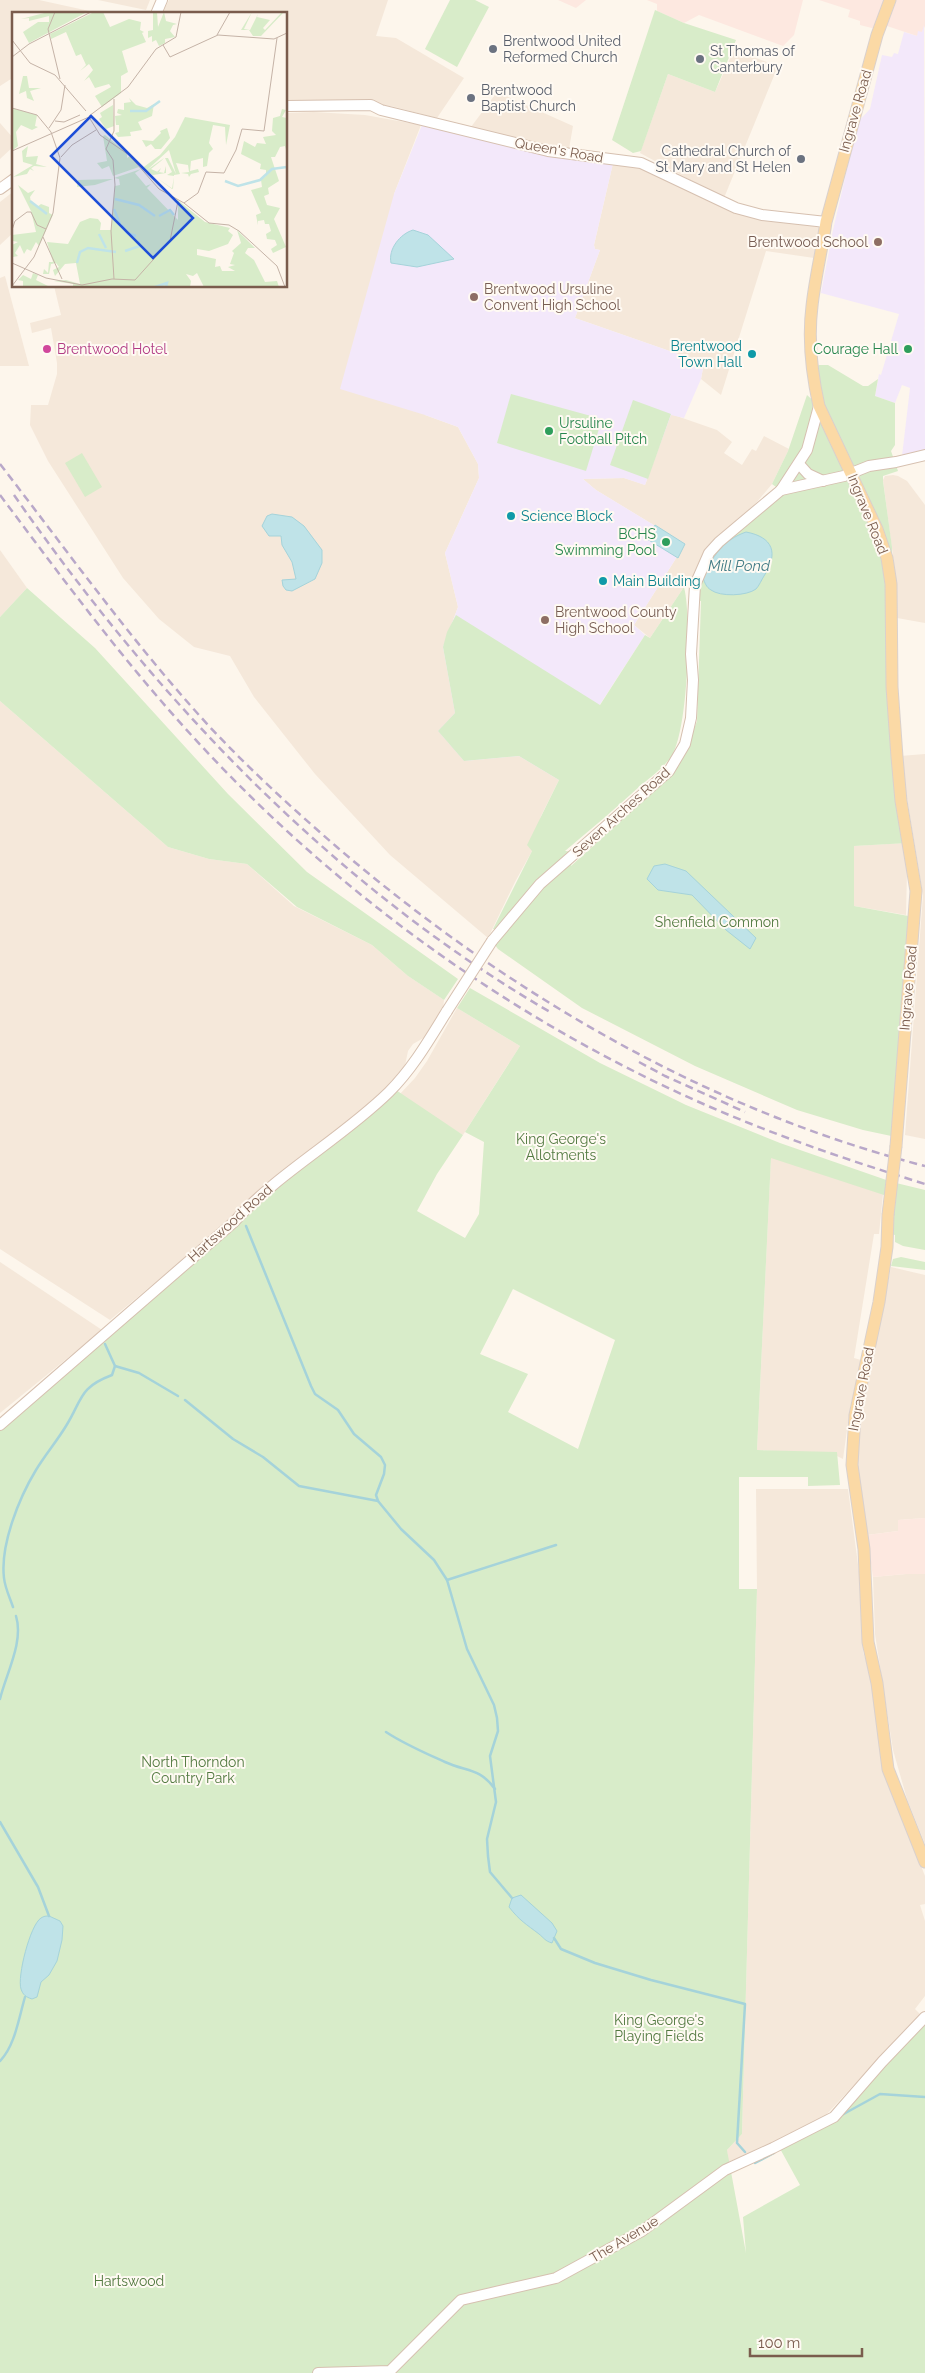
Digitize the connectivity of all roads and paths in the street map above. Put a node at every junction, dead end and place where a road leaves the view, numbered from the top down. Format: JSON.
{"nodes":[{"id":1,"x":162,"y":0,"type":"edge"},
{"id":2,"x":883,"y":0,"type":"edge"},
{"id":3,"x":890,"y":0,"type":"edge"},
{"id":4,"x":157,"y":12,"type":"edge"},
{"id":5,"x":877,"y":35,"type":"junction"},
{"id":6,"x":288,"y":106,"type":"edge"},
{"id":7,"x":12,"y":180,"type":"edge"},
{"id":8,"x":0,"y":189,"type":"edge"},
{"id":9,"x":826,"y":222,"type":"junction"},
{"id":10,"x":819,"y":406,"type":"junction"},
{"id":11,"x":925,"y":455,"type":"edge"},
{"id":12,"x":799,"y":464,"type":"junction"},
{"id":13,"x":851,"y":472,"type":"junction"},
{"id":14,"x":823,"y":481,"type":"junction"},
{"id":15,"x":781,"y":490,"type":"junction"},
{"id":16,"x":446,"y":1011,"type":"joint"},
{"id":17,"x":0,"y":1425,"type":"edge"},
{"id":18,"x":925,"y":1862,"type":"edge"},
{"id":19,"x":925,"y":2018,"type":"edge"},
{"id":20,"x":318,"y":2373,"type":"edge"}],
"edges":[{"from":1,"to":4,"type":"street"},
{"from":2,"to":5,"type":"main road","name":"Ingrave Road"},
{"from":3,"to":5,"type":"main road","name":"Ingrave Road"},
{"from":5,"to":9,"type":"main road","name":"Ingrave Road"},
{"from":6,"to":9,"type":"street","name":"Queen's Road"},
{"from":7,"to":8,"type":"street"},
{"from":9,"to":10,"type":"main road","name":"Ingrave Road"},
{"from":10,"to":12,"type":"street","name":"Seven Arches Road"},
{"from":10,"to":13,"type":"main road","name":"Ingrave Road"},
{"from":11,"to":13,"type":"street","name":"Seven Arches Road"},
{"from":12,"to":14,"type":"street"},
{"from":12,"to":15,"type":"street","name":"Seven Arches Road"},
{"from":13,"to":14,"type":"street","name":"Seven Arches Road"},
{"from":13,"to":18,"type":"main road","name":"Ingrave Road","bridge":true},
{"from":14,"to":15,"type":"street","name":"Seven Arches Road"},
{"from":15,"to":16,"type":"street","name":"Seven Arches Road","bridge":true},
{"from":16,"to":17,"type":"street","name":"Hartswood Road"},
{"from":19,"to":20,"type":"street","name":"The Avenue"}]}
